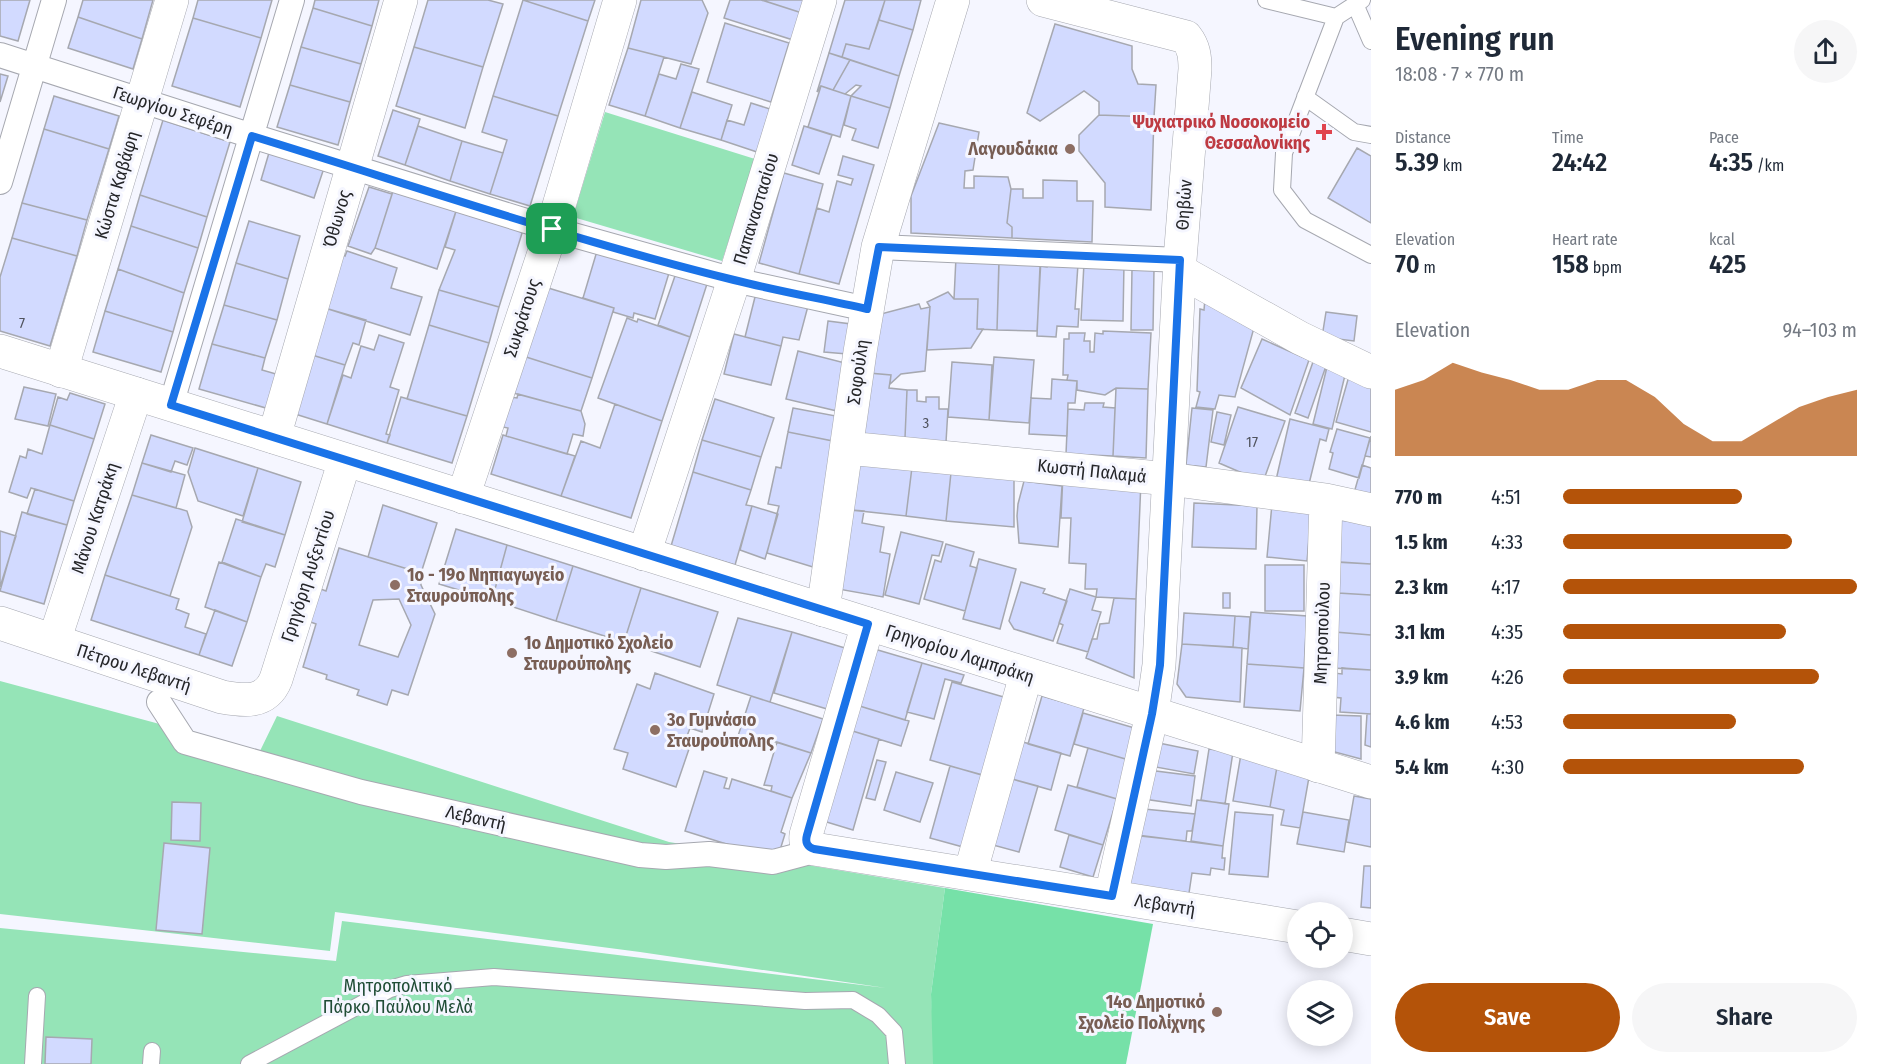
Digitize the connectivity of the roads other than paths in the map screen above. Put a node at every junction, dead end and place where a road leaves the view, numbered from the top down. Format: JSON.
{"nodes":[{"id":1,"x":54,"y":0,"type":"edge"},
{"id":2,"x":172,"y":0,"type":"edge"},
{"id":3,"x":292,"y":0,"type":"edge"},
{"id":4,"x":401,"y":0,"type":"edge"},
{"id":5,"x":620,"y":0,"type":"edge"},
{"id":6,"x":820,"y":0,"type":"edge"},
{"id":7,"x":953,"y":0,"type":"edge"},
{"id":8,"x":1043,"y":0,"type":"edge"},
{"id":9,"x":1266,"y":0,"type":"edge"},
{"id":10,"x":1358,"y":2,"type":"edge"},
{"id":11,"x":1336,"y":17,"type":"junction"},
{"id":12,"x":1371,"y":41,"type":"edge"},
{"id":13,"x":0,"y":55,"type":"edge"},
{"id":14,"x":34,"y":67,"type":"junction"},
{"id":15,"x":1305,"y":97,"type":"junction"},
{"id":16,"x":142,"y":100,"type":"junction"},
{"id":17,"x":1371,"y":135,"type":"edge"},
{"id":18,"x":252,"y":136,"type":"junction"},
{"id":19,"x":352,"y":167,"type":"junction"},
{"id":20,"x":0,"y":182,"type":"edge"},
{"id":21,"x":552,"y":229,"type":"junction"},
{"id":22,"x":879,"y":247,"type":"junction"},
{"id":23,"x":1371,"y":255,"type":"edge"},
{"id":24,"x":1180,"y":266,"type":"junction"},
{"id":25,"x":734,"y":280,"type":"junction"},
{"id":26,"x":867,"y":309,"type":"junction"},
{"id":27,"x":0,"y":351,"type":"edge"},
{"id":28,"x":61,"y":370,"type":"junction"},
{"id":29,"x":1371,"y":372,"type":"edge"},
{"id":30,"x":136,"y":394,"type":"junction"},
{"id":31,"x":171,"y":405,"type":"junction"},
{"id":32,"x":274,"y":437,"type":"junction"},
{"id":33,"x":847,"y":447,"type":"junction"},
{"id":34,"x":345,"y":460,"type":"junction"},
{"id":35,"x":1169,"y":478,"type":"junction"},
{"id":36,"x":463,"y":497,"type":"junction"},
{"id":37,"x":1326,"y":500,"type":"junction"},
{"id":38,"x":1371,"y":510,"type":"edge"},
{"id":39,"x":644,"y":554,"type":"junction"},
{"id":40,"x":823,"y":610,"type":"junction"},
{"id":41,"x":0,"y":623,"type":"edge"},
{"id":42,"x":868,"y":624,"type":"junction"},
{"id":43,"x":54,"y":641,"type":"junction"},
{"id":44,"x":1026,"y":675,"type":"junction"},
{"id":45,"x":268,"y":691,"type":"joint"},
{"id":46,"x":159,"y":702,"type":"dead end"},
{"id":47,"x":1152,"y":714,"type":"junction"},
{"id":48,"x":1318,"y":766,"type":"junction"},
{"id":49,"x":1371,"y":782,"type":"edge"},
{"id":50,"x":812,"y":846,"type":"junction"},
{"id":51,"x":970,"y":874,"type":"junction"},
{"id":52,"x":1112,"y":896,"type":"junction"},
{"id":53,"x":1287,"y":925,"type":"edge"},
{"id":54,"x":1353,"y":936,"type":"edge"},
{"id":55,"x":1371,"y":939,"type":"edge"},
{"id":56,"x":37,"y":996,"type":"dead end"},
{"id":57,"x":33,"y":1064,"type":"edge"},
{"id":58,"x":249,"y":1064,"type":"edge"},
{"id":59,"x":897,"y":1064,"type":"edge"}],
"edges":[{"from":1,"to":14,"type":"street"},
{"from":2,"to":16,"type":"street","name":"Κώστα Καβάφη"},
{"from":3,"to":18,"type":"street"},
{"from":4,"to":19,"type":"street","name":"Όθωνος"},
{"from":5,"to":21,"type":"street","name":"Σωκράτους"},
{"from":6,"to":25,"type":"street","name":"Παπαναστασίου"},
{"from":7,"to":22,"type":"street","name":"Σοφούλη"},
{"from":8,"to":24,"type":"street","name":"Θηβών"},
{"from":9,"to":11,"type":"lane"},
{"from":10,"to":11,"type":"lane"},
{"from":10,"to":12,"type":"lane"},
{"from":11,"to":15,"type":"lane"},
{"from":13,"to":14,"type":"street","name":"Γεωργίου Σεφέρη"},
{"from":14,"to":16,"type":"street","name":"Γεωργίου Σεφέρη"},
{"from":14,"to":20,"type":"street"},
{"from":15,"to":17,"type":"lane"},
{"from":15,"to":23,"type":"lane"},
{"from":16,"to":18,"type":"street","name":"Γεωργίου Σεφέρη"},
{"from":16,"to":28,"type":"street","name":"Κώστα Καβάφη"},
{"from":18,"to":19,"type":"street","name":"Γεωργίου Σεφέρη"},
{"from":18,"to":31,"type":"street"},
{"from":19,"to":21,"type":"street","name":"Γεωργίου Σεφέρη"},
{"from":19,"to":32,"type":"street","name":"Όθωνος"},
{"from":21,"to":25,"type":"street","name":"Γεωργίου Σεφέρη"},
{"from":21,"to":36,"type":"street","name":"Σωκράτους"},
{"from":22,"to":24,"type":"street"},
{"from":22,"to":26,"type":"street","name":"Σοφούλη"},
{"from":24,"to":29,"type":"street"},
{"from":24,"to":35,"type":"street"},
{"from":25,"to":26,"type":"street","name":"Γεωργίου Σεφέρη"},
{"from":25,"to":39,"type":"street","name":"Παπαναστασίου"},
{"from":26,"to":33,"type":"street","name":"Σοφούλη"},
{"from":27,"to":28,"type":"street","name":"Γρηγορίου Λαμπράκη"},
{"from":28,"to":30,"type":"street","name":"Γρηγορίου Λαμπράκη"},
{"from":30,"to":31,"type":"street","name":"Γρηγορίου Λαμπράκη"},
{"from":30,"to":43,"type":"street","name":"Μάνου Κατράκη"},
{"from":31,"to":32,"type":"street","name":"Γρηγορίου Λαμπράκη"},
{"from":32,"to":34,"type":"street","name":"Γρηγορίου Λαμπράκη"},
{"from":33,"to":35,"type":"street","name":"Κωστή Παλαμά"},
{"from":33,"to":40,"type":"street","name":"Σοφούλη"},
{"from":34,"to":36,"type":"street","name":"Γρηγορίου Λαμπράκη"},
{"from":34,"to":45,"type":"street","name":"Γρηγόρη Αυξεντίου"},
{"from":35,"to":37,"type":"street","name":"Κωστή Παλαμά"},
{"from":35,"to":47,"type":"street"},
{"from":36,"to":39,"type":"street","name":"Γρηγορίου Λαμπράκη"},
{"from":37,"to":38,"type":"street","name":"Κωστή Παλαμά"},
{"from":37,"to":48,"type":"street","name":"Μητροπούλου"},
{"from":39,"to":40,"type":"street","name":"Γρηγορίου Λαμπράκη"},
{"from":40,"to":42,"type":"street","name":"Γρηγορίου Λαμπράκη"},
{"from":41,"to":43,"type":"street","name":"Πέτρου Λεβαντή"},
{"from":42,"to":44,"type":"street","name":"Γρηγορίου Λαμπράκη"},
{"from":42,"to":50,"type":"street"},
{"from":43,"to":45,"type":"street","name":"Πέτρου Λεβαντή"},
{"from":44,"to":47,"type":"street","name":"Γρηγορίου Λαμπράκη"},
{"from":44,"to":51,"type":"street"},
{"from":46,"to":50,"type":"street","name":"Λεβαντή"},
{"from":47,"to":48,"type":"street","name":"Γρηγορίου Λαμπράκη"},
{"from":47,"to":52,"type":"street"},
{"from":48,"to":49,"type":"street","name":"Γρηγορίου Λαμπράκη"},
{"from":50,"to":51,"type":"street","name":"Λεβαντή"},
{"from":51,"to":52,"type":"street","name":"Λεβαντή"},
{"from":52,"to":53,"type":"street","name":"Λεβαντή"},
{"from":54,"to":55,"type":"street"},
{"from":56,"to":57,"type":"lane"},
{"from":58,"to":59,"type":"lane"}]}
